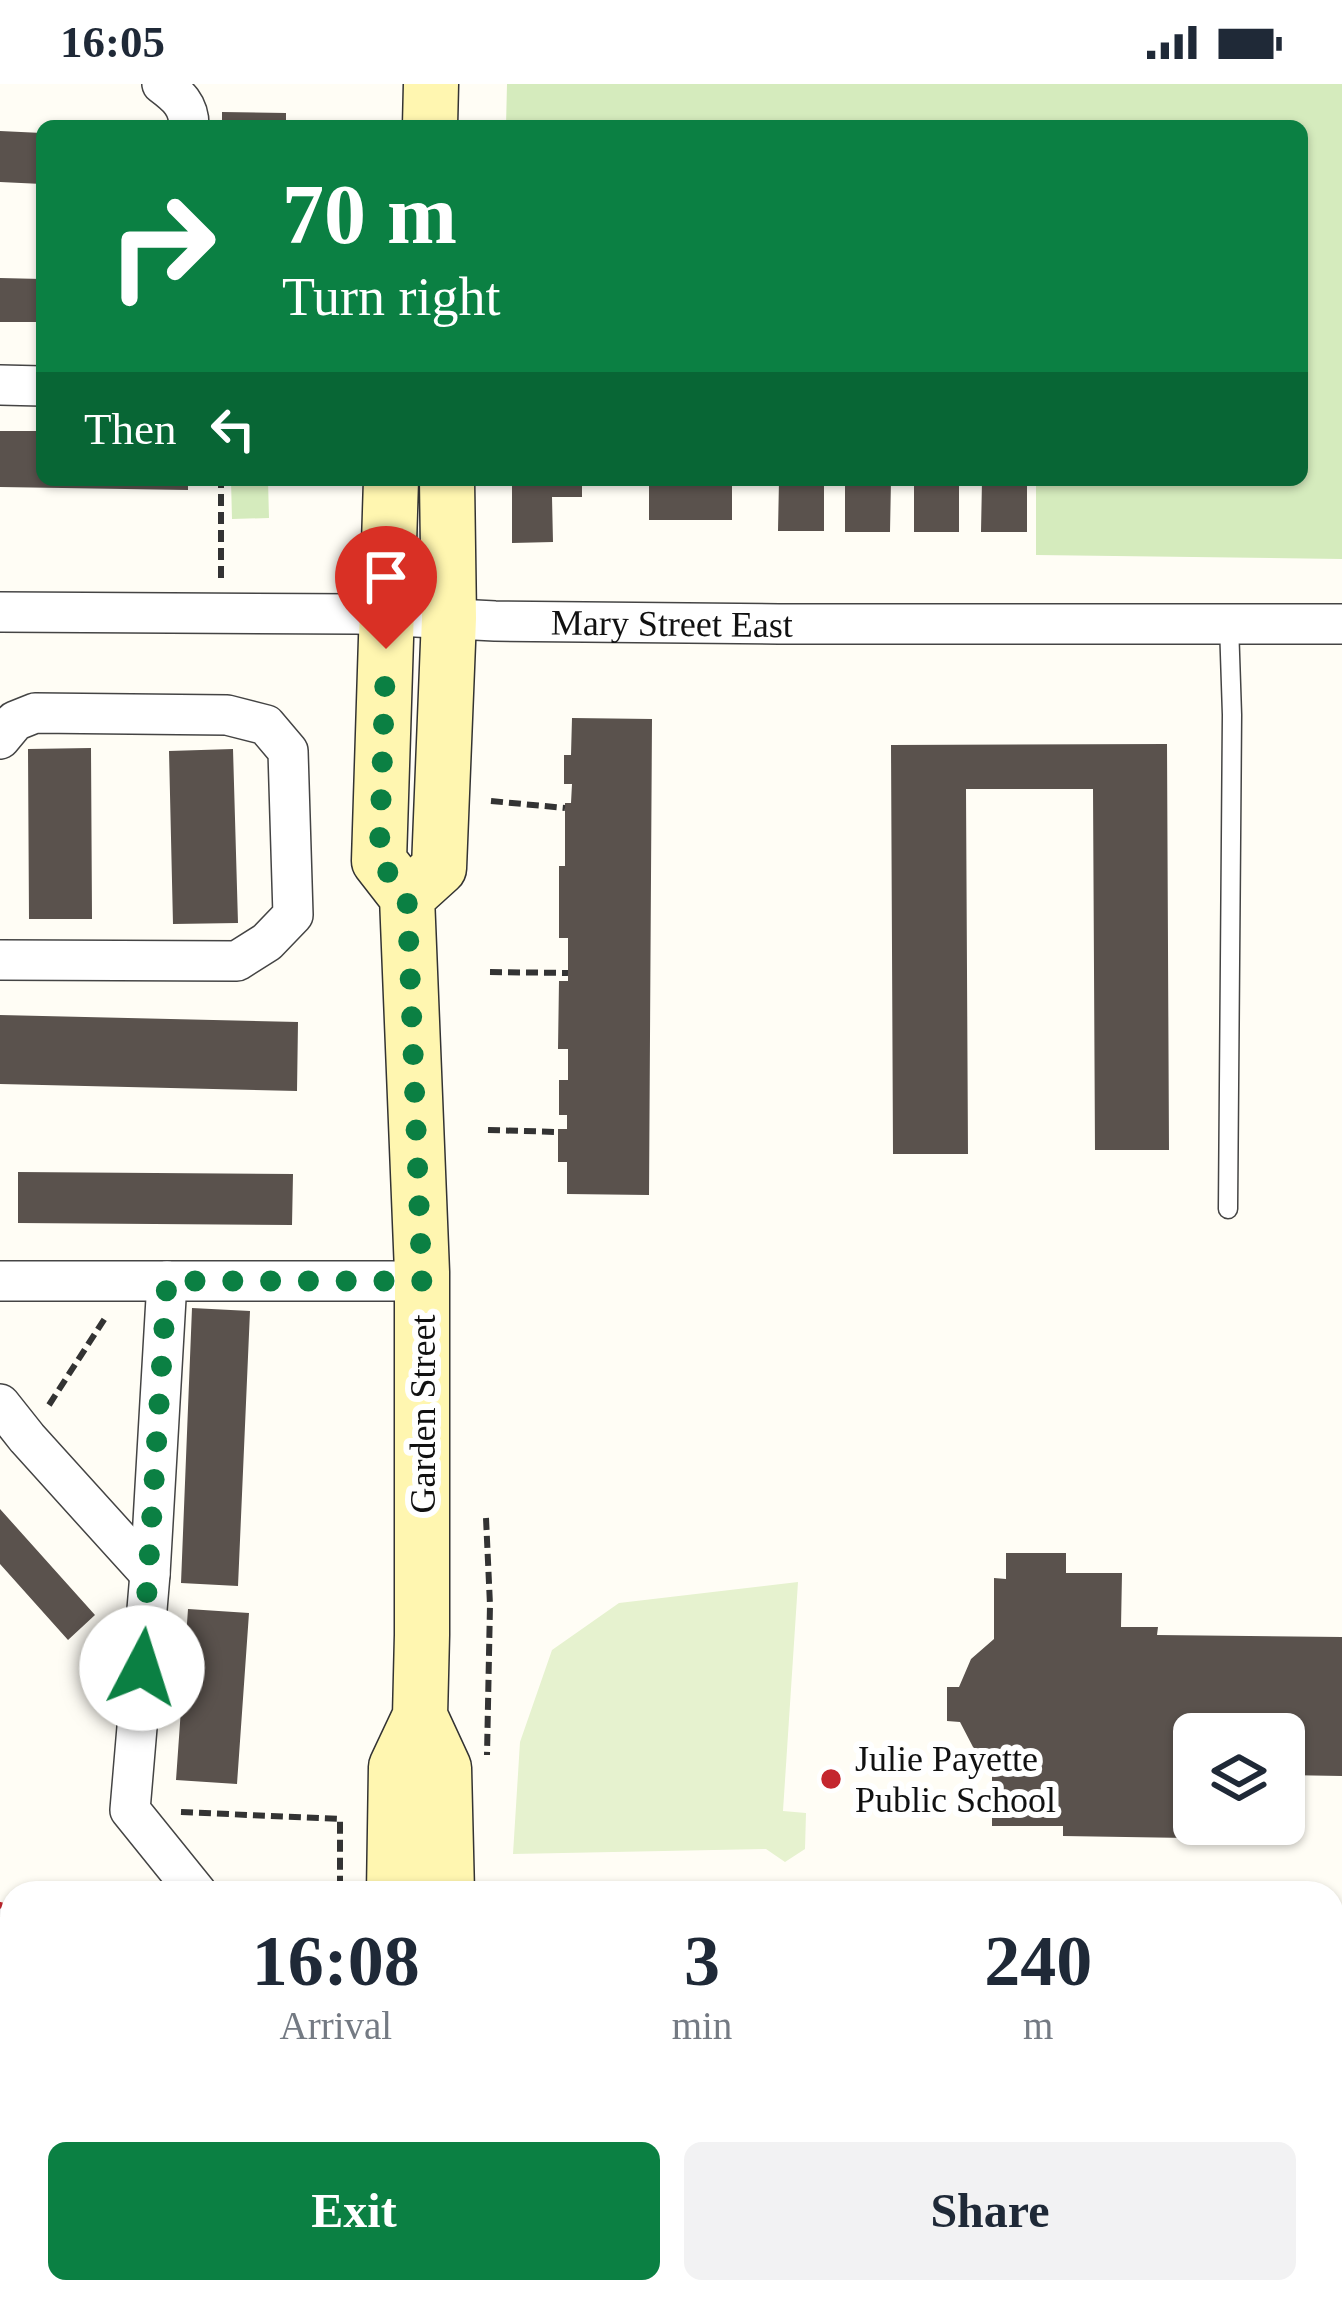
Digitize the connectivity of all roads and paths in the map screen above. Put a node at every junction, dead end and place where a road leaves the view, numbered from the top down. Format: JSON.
{"nodes":[{"id":1,"x":162,"y":84,"type":"edge"},
{"id":2,"x":431,"y":84,"type":"edge"},
{"id":3,"x":189,"y":120,"type":"edge"},
{"id":4,"x":430,"y":120,"type":"edge"},
{"id":5,"x":0,"y":385,"type":"edge"},
{"id":6,"x":36,"y":386,"type":"edge"},
{"id":7,"x":221,"y":486,"type":"edge"},
{"id":8,"x":391,"y":486,"type":"edge"},
{"id":9,"x":447,"y":486,"type":"edge"},
{"id":10,"x":0,"y":612,"type":"edge"},
{"id":11,"x":221,"y":613,"type":"junction"},
{"id":12,"x":387,"y":615,"type":"junction"},
{"id":13,"x":449,"y":618,"type":"junction"},
{"id":14,"x":1229,"y":624,"type":"junction"},
{"id":15,"x":1342,"y":624,"type":"edge"},
{"id":16,"x":0,"y":739,"type":"edge"},
{"id":17,"x":491,"y":801,"type":"dead end"},
{"id":18,"x":565,"y":808,"type":"dead end"},
{"id":19,"x":407,"y":897,"type":"junction"},
{"id":20,"x":0,"y":961,"type":"edge"},
{"id":21,"x":490,"y":972,"type":"dead end"},
{"id":22,"x":568,"y":974,"type":"dead end"},
{"id":23,"x":488,"y":1130,"type":"dead end"},
{"id":24,"x":558,"y":1132,"type":"dead end"},
{"id":25,"x":1228,"y":1209,"type":"dead end"},
{"id":26,"x":149,"y":1280,"type":"junction"},
{"id":27,"x":0,"y":1281,"type":"edge"},
{"id":28,"x":422,"y":1281,"type":"junction"},
{"id":29,"x":0,"y":1404,"type":"edge"},
{"id":30,"x":27,"y":1438,"type":"junction"},
{"id":31,"x":486,"y":1518,"type":"dead end"},
{"id":32,"x":150,"y":1574,"type":"junction"},
{"id":33,"x":420,"y":1715,"type":"junction"},
{"id":34,"x":487,"y":1773,"type":"dead end"},
{"id":35,"x":130,"y":1810,"type":"junction"},
{"id":36,"x":187,"y":1881,"type":"edge"},
{"id":37,"x":340,"y":1881,"type":"edge"},
{"id":38,"x":394,"y":1881,"type":"edge"},
{"id":39,"x":447,"y":1881,"type":"edge"}],
"edges":[{"from":1,"to":3,"type":"street"},
{"from":2,"to":4,"type":"street"},
{"from":5,"to":6,"type":"street"},
{"from":7,"to":11,"type":"path"},
{"from":8,"to":12,"type":"street","name":"Garden Street"},
{"from":9,"to":13,"type":"street"},
{"from":10,"to":11,"type":"street","name":"Mary Street East"},
{"from":11,"to":12,"type":"street","name":"Mary Street East"},
{"from":12,"to":13,"type":"street","name":"Mary Street East"},
{"from":12,"to":19,"type":"street","name":"Garden Street"},
{"from":13,"to":14,"type":"street","name":"Mary Street East"},
{"from":13,"to":19,"type":"street"},
{"from":14,"to":15,"type":"street","name":"Mary Street East"},
{"from":14,"to":25,"type":"lane"},
{"from":16,"to":20,"type":"street"},
{"from":17,"to":18,"type":"path"},
{"from":19,"to":28,"type":"street","name":"Garden Street"},
{"from":21,"to":22,"type":"path"},
{"from":23,"to":24,"type":"path"},
{"from":26,"to":27,"type":"street"},
{"from":26,"to":28,"type":"street"},
{"from":26,"to":30,"type":"path"},
{"from":26,"to":32,"type":"street"},
{"from":28,"to":33,"type":"street","name":"Garden Street"},
{"from":29,"to":30,"type":"street"},
{"from":30,"to":32,"type":"street"},
{"from":31,"to":34,"type":"path"},
{"from":32,"to":35,"type":"street"},
{"from":33,"to":38,"type":"street","name":"Garden Street"},
{"from":33,"to":39,"type":"street","name":"Garden Street"},
{"from":35,"to":36,"type":"street"},
{"from":35,"to":37,"type":"path"}]}
